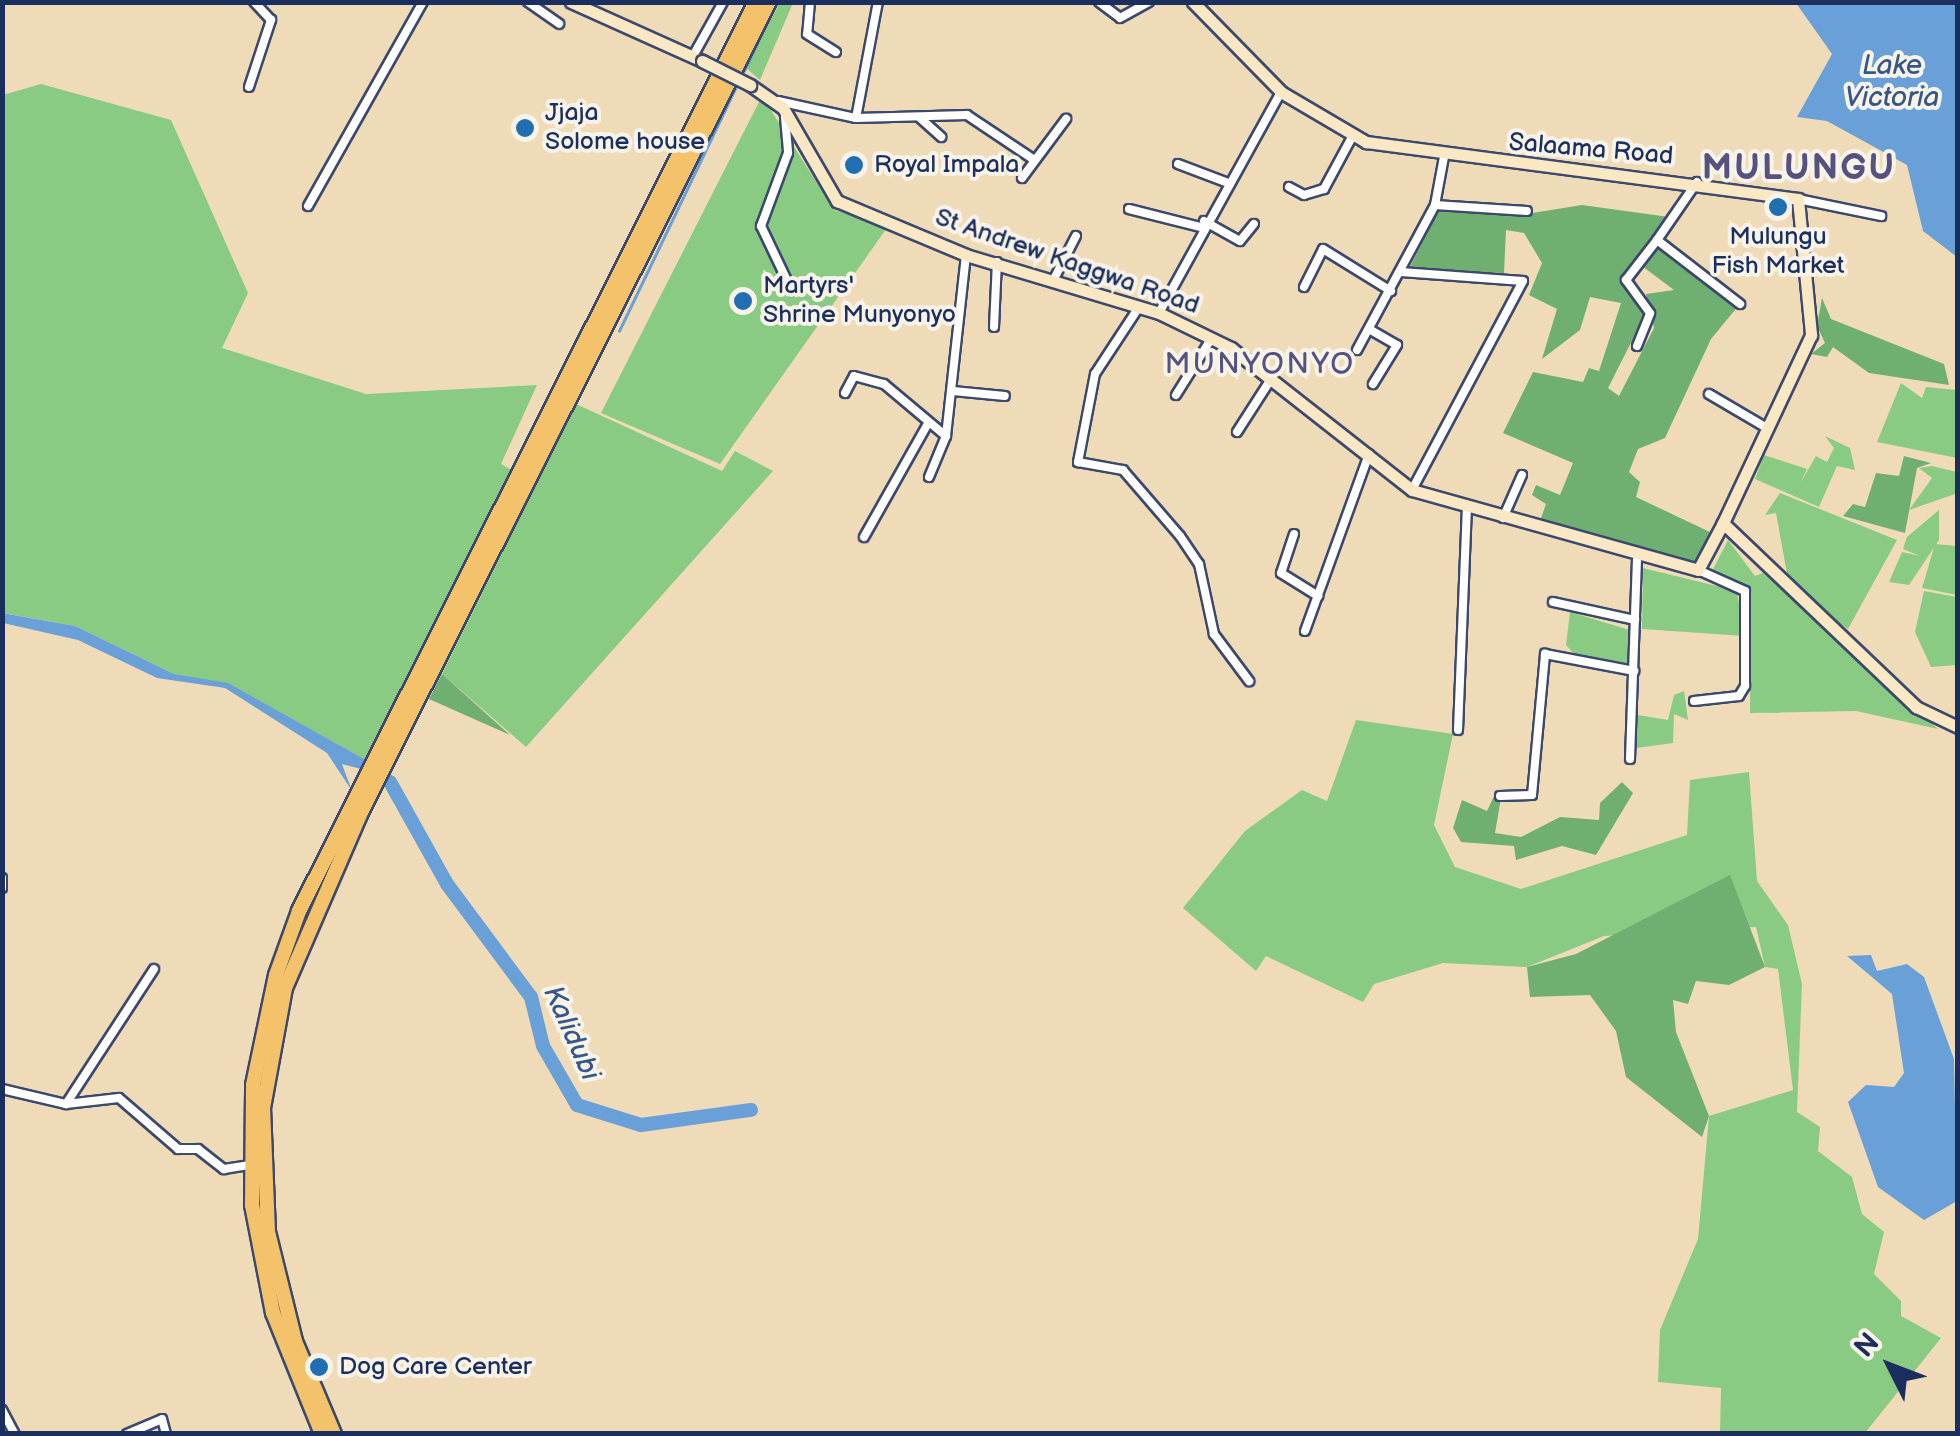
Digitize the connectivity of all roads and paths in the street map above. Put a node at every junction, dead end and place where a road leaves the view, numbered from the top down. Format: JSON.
{"nodes":[{"id":1,"x":254,"y":2,"type":"edge"},
{"id":2,"x":422,"y":2,"type":"edge"},
{"id":3,"x":528,"y":2,"type":"edge"},
{"id":4,"x":571,"y":2,"type":"edge"},
{"id":5,"x":722,"y":2,"type":"edge"},
{"id":6,"x":756,"y":2,"type":"edge"},
{"id":7,"x":769,"y":2,"type":"edge"},
{"id":8,"x":810,"y":2,"type":"edge"},
{"id":9,"x":878,"y":2,"type":"edge"},
{"id":10,"x":1100,"y":2,"type":"edge"},
{"id":11,"x":1149,"y":2,"type":"edge"},
{"id":12,"x":1193,"y":2,"type":"edge"},
{"id":13,"x":559,"y":24,"type":"dead end"},
{"id":14,"x":836,"y":52,"type":"dead end"},
{"id":15,"x":698,"y":59,"type":"junction"},
{"id":16,"x":249,"y":87,"type":"dead end"},
{"id":17,"x":1282,"y":92,"type":"junction"},
{"id":18,"x":780,"y":104,"type":"junction"},
{"id":19,"x":919,"y":117,"type":"junction"},
{"id":20,"x":856,"y":118,"type":"junction"},
{"id":21,"x":1066,"y":118,"type":"dead end"},
{"id":22,"x":1352,"y":136,"type":"junction"},
{"id":23,"x":941,"y":137,"type":"dead end"},
{"id":24,"x":1444,"y":158,"type":"junction"},
{"id":25,"x":1034,"y":159,"type":"junction"},
{"id":26,"x":1178,"y":164,"type":"dead end"},
{"id":27,"x":1022,"y":178,"type":"dead end"},
{"id":28,"x":1697,"y":182,"type":"junction"},
{"id":29,"x":1228,"y":183,"type":"junction"},
{"id":30,"x":1289,"y":187,"type":"dead end"},
{"id":31,"x":1798,"y":199,"type":"junction"},
{"id":32,"x":1435,"y":205,"type":"junction"},
{"id":33,"x":308,"y":206,"type":"dead end"},
{"id":34,"x":1129,"y":209,"type":"dead end"},
{"id":35,"x":1527,"y":211,"type":"dead end"},
{"id":36,"x":1880,"y":216,"type":"dead end"},
{"id":37,"x":1202,"y":224,"type":"junction"},
{"id":38,"x":1254,"y":224,"type":"dead end"},
{"id":39,"x":1076,"y":236,"type":"dead end"},
{"id":40,"x":1657,"y":240,"type":"junction"},
{"id":41,"x":966,"y":255,"type":"junction"},
{"id":42,"x":997,"y":261,"type":"junction"},
{"id":43,"x":1400,"y":272,"type":"junction"},
{"id":44,"x":1056,"y":277,"type":"junction"},
{"id":45,"x":1304,"y":287,"type":"dead end"},
{"id":46,"x":792,"y":291,"type":"dead end"},
{"id":47,"x":1391,"y":291,"type":"junction"},
{"id":48,"x":1740,"y":304,"type":"dead end"},
{"id":49,"x":1139,"y":307,"type":"junction"},
{"id":50,"x":1159,"y":313,"type":"junction"},
{"id":51,"x":994,"y":327,"type":"dead end"},
{"id":52,"x":1370,"y":329,"type":"junction"},
{"id":53,"x":1212,"y":338,"type":"junction"},
{"id":54,"x":1637,"y":346,"type":"dead end"},
{"id":55,"x":1357,"y":350,"type":"dead end"},
{"id":56,"x":1270,"y":379,"type":"junction"},
{"id":57,"x":1373,"y":384,"type":"dead end"},
{"id":58,"x":953,"y":391,"type":"junction"},
{"id":59,"x":845,"y":393,"type":"dead end"},
{"id":60,"x":1709,"y":394,"type":"dead end"},
{"id":61,"x":1176,"y":395,"type":"dead end"},
{"id":62,"x":1004,"y":396,"type":"dead end"},
{"id":63,"x":926,"y":425,"type":"junction"},
{"id":64,"x":1766,"y":428,"type":"junction"},
{"id":65,"x":1238,"y":432,"type":"dead end"},
{"id":66,"x":946,"y":436,"type":"junction"},
{"id":67,"x":1369,"y":454,"type":"junction"},
{"id":68,"x":524,"y":474,"type":"junction"},
{"id":69,"x":1522,"y":475,"type":"dead end"},
{"id":70,"x":929,"y":477,"type":"dead end"},
{"id":71,"x":1412,"y":490,"type":"junction"},
{"id":72,"x":1467,"y":508,"type":"junction"},
{"id":73,"x":1503,"y":518,"type":"junction"},
{"id":74,"x":1723,"y":523,"type":"junction"},
{"id":75,"x":1294,"y":534,"type":"dead end"},
{"id":76,"x":864,"y":537,"type":"dead end"},
{"id":77,"x":1637,"y":560,"type":"junction"},
{"id":78,"x":1698,"y":570,"type":"junction"},
{"id":79,"x":1318,"y":596,"type":"junction"},
{"id":80,"x":1553,"y":602,"type":"dead end"},
{"id":81,"x":1635,"y":620,"type":"junction"},
{"id":82,"x":1305,"y":631,"type":"dead end"},
{"id":83,"x":1634,"y":671,"type":"junction"},
{"id":84,"x":1249,"y":680,"type":"dead end"},
{"id":85,"x":1694,"y":701,"type":"dead end"},
{"id":86,"x":1958,"y":727,"type":"edge"},
{"id":87,"x":1458,"y":730,"type":"dead end"},
{"id":88,"x":1630,"y":760,"type":"dead end"},
{"id":89,"x":1500,"y":796,"type":"dead end"},
{"id":90,"x":2,"y":878,"type":"edge"},
{"id":91,"x":2,"y":888,"type":"edge"},
{"id":92,"x":305,"y":912,"type":"junction"},
{"id":93,"x":154,"y":969,"type":"dead end"},
{"id":94,"x":2,"y":1089,"type":"edge"},
{"id":95,"x":66,"y":1104,"type":"junction"},
{"id":96,"x":249,"y":1165,"type":"junction"},
{"id":97,"x":2,"y":1410,"type":"edge"},
{"id":98,"x":15,"y":1434,"type":"edge"},
{"id":99,"x":127,"y":1434,"type":"edge"},
{"id":100,"x":166,"y":1434,"type":"edge"},
{"id":101,"x":322,"y":1434,"type":"edge"},
{"id":102,"x":334,"y":1434,"type":"edge"}],
"edges":[{"from":1,"to":16,"type":"street"},
{"from":2,"to":33,"type":"street"},
{"from":3,"to":13,"type":"street"},
{"from":4,"to":15,"type":"street"},
{"from":5,"to":15,"type":"street"},
{"from":6,"to":68,"type":"highway"},
{"from":7,"to":68,"type":"highway"},
{"from":8,"to":14,"type":"street"},
{"from":9,"to":20,"type":"street"},
{"from":10,"to":11,"type":"street"},
{"from":12,"to":17,"type":"street","name":"Salaama Road"},
{"from":15,"to":18,"type":"street","bridge":true},
{"from":17,"to":22,"type":"street","name":"Salaama Road"},
{"from":17,"to":29,"type":"street"},
{"from":18,"to":20,"type":"street"},
{"from":18,"to":41,"type":"street","name":"St Andrew Kaggwa Road"},
{"from":18,"to":46,"type":"street"},
{"from":19,"to":20,"type":"street"},
{"from":19,"to":23,"type":"street"},
{"from":19,"to":25,"type":"street"},
{"from":21,"to":25,"type":"street"},
{"from":22,"to":24,"type":"street","name":"Salaama Road"},
{"from":22,"to":30,"type":"street"},
{"from":24,"to":28,"type":"street","name":"Salaama Road"},
{"from":24,"to":32,"type":"street"},
{"from":25,"to":27,"type":"street"},
{"from":26,"to":29,"type":"street"},
{"from":28,"to":31,"type":"street","name":"Salaama Road"},
{"from":28,"to":40,"type":"street"},
{"from":29,"to":37,"type":"street"},
{"from":31,"to":36,"type":"street"},
{"from":31,"to":64,"type":"street"},
{"from":32,"to":35,"type":"street"},
{"from":32,"to":43,"type":"street"},
{"from":34,"to":37,"type":"street"},
{"from":37,"to":38,"type":"street"},
{"from":37,"to":50,"type":"street"},
{"from":39,"to":44,"type":"street"},
{"from":40,"to":48,"type":"street"},
{"from":40,"to":54,"type":"street"},
{"from":41,"to":42,"type":"street","name":"St Andrew Kaggwa Road"},
{"from":41,"to":58,"type":"street"},
{"from":42,"to":44,"type":"street","name":"St Andrew Kaggwa Road"},
{"from":42,"to":51,"type":"street"},
{"from":43,"to":47,"type":"street"},
{"from":43,"to":71,"type":"street"},
{"from":44,"to":49,"type":"street","name":"St Andrew Kaggwa Road"},
{"from":45,"to":47,"type":"street"},
{"from":47,"to":52,"type":"street"},
{"from":49,"to":50,"type":"street","name":"St Andrew Kaggwa Road"},
{"from":49,"to":84,"type":"street"},
{"from":50,"to":53,"type":"street","name":"St Andrew Kaggwa Road"},
{"from":52,"to":55,"type":"street"},
{"from":52,"to":57,"type":"street"},
{"from":53,"to":56,"type":"street","name":"St Andrew Kaggwa Road"},
{"from":53,"to":61,"type":"street"},
{"from":56,"to":65,"type":"street"},
{"from":56,"to":67,"type":"street","name":"St Andrew Kaggwa Road"},
{"from":58,"to":62,"type":"street"},
{"from":58,"to":66,"type":"street"},
{"from":59,"to":63,"type":"street"},
{"from":60,"to":64,"type":"street"},
{"from":63,"to":66,"type":"street"},
{"from":63,"to":76,"type":"street"},
{"from":64,"to":74,"type":"street"},
{"from":66,"to":70,"type":"street"},
{"from":67,"to":71,"type":"street","name":"St Andrew Kaggwa Road"},
{"from":67,"to":79,"type":"street"},
{"from":68,"to":92,"type":"highway"},
{"from":69,"to":73,"type":"street"},
{"from":71,"to":72,"type":"street","name":"St Andrew Kaggwa Road"},
{"from":72,"to":73,"type":"street","name":"St Andrew Kaggwa Road"},
{"from":72,"to":87,"type":"street"},
{"from":73,"to":77,"type":"street","name":"St Andrew Kaggwa Road"},
{"from":74,"to":78,"type":"street"},
{"from":74,"to":86,"type":"street"},
{"from":75,"to":79,"type":"street"},
{"from":77,"to":78,"type":"street","name":"St Andrew Kaggwa Road"},
{"from":77,"to":81,"type":"street"},
{"from":78,"to":85,"type":"street"},
{"from":79,"to":82,"type":"street"},
{"from":80,"to":81,"type":"street"},
{"from":81,"to":83,"type":"street"},
{"from":83,"to":88,"type":"street"},
{"from":83,"to":89,"type":"street"},
{"from":90,"to":91,"type":"street"},
{"from":92,"to":96,"type":"highway"},
{"from":92,"to":102,"type":"highway"},
{"from":93,"to":95,"type":"street"},
{"from":94,"to":95,"type":"street"},
{"from":95,"to":96,"type":"street"},
{"from":96,"to":101,"type":"highway"},
{"from":97,"to":98,"type":"street"},
{"from":99,"to":100,"type":"street"}]}
